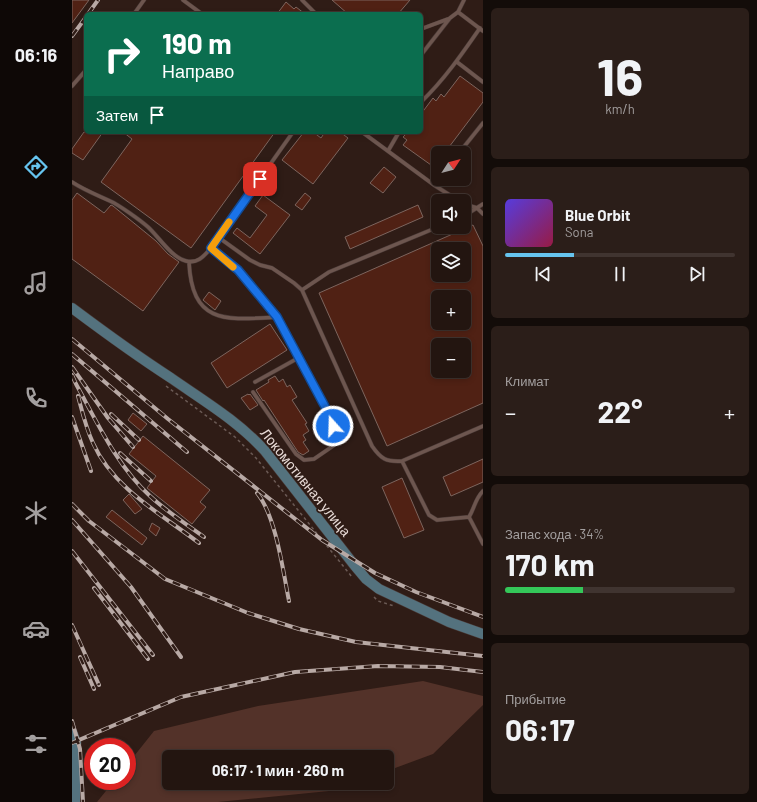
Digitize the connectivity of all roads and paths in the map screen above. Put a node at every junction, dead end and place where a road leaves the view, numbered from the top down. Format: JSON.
{"nodes":[{"id":1,"x":144,"y":0,"type":"edge"},
{"id":2,"x":183,"y":0,"type":"edge"},
{"id":3,"x":302,"y":0,"type":"edge"},
{"id":4,"x":464,"y":0,"type":"edge"},
{"id":5,"x":135,"y":12,"type":"edge"},
{"id":6,"x":199,"y":12,"type":"edge"},
{"id":7,"x":314,"y":12,"type":"edge"},
{"id":8,"x":458,"y":12,"type":"junction"},
{"id":9,"x":450,"y":18,"type":"junction"},
{"id":10,"x":423,"y":28,"type":"edge"},
{"id":11,"x":481,"y":29,"type":"edge"},
{"id":12,"x":423,"y":52,"type":"edge"},
{"id":13,"x":457,"y":62,"type":"junction"},
{"id":14,"x":84,"y":72,"type":"edge"},
{"id":15,"x":483,"y":82,"type":"edge"},
{"id":16,"x":72,"y":85,"type":"edge"},
{"id":17,"x":423,"y":100,"type":"edge"},
{"id":18,"x":483,"y":123,"type":"edge"},
{"id":19,"x":291,"y":134,"type":"edge"},
{"id":20,"x":366,"y":134,"type":"edge"},
{"id":21,"x":398,"y":134,"type":"edge"},
{"id":22,"x":465,"y":146,"type":"edge"},
{"id":23,"x":388,"y":151,"type":"junction"},
{"id":24,"x":72,"y":182,"type":"edge"},
{"id":25,"x":431,"y":183,"type":"edge"},
{"id":26,"x":436,"y":186,"type":"edge"},
{"id":27,"x":448,"y":194,"type":"edge"},
{"id":28,"x":483,"y":204,"type":"edge"},
{"id":29,"x":471,"y":206,"type":"edge"},
{"id":30,"x":477,"y":208,"type":"junction"},
{"id":31,"x":471,"y":212,"type":"edge"},
{"id":32,"x":483,"y":214,"type":"edge"},
{"id":33,"x":431,"y":230,"type":"edge"},
{"id":34,"x":218,"y":238,"type":"junction"},
{"id":35,"x":211,"y":248,"type":"junction"},
{"id":36,"x":189,"y":262,"type":"junction"},
{"id":37,"x":302,"y":290,"type":"junction"},
{"id":38,"x":72,"y":308,"type":"edge"},
{"id":39,"x":277,"y":317,"type":"junction"},
{"id":40,"x":300,"y":357,"type":"junction"},
{"id":41,"x":255,"y":382,"type":"dead end"},
{"id":42,"x":163,"y":384,"type":"dead end"},
{"id":43,"x":253,"y":392,"type":"dead end"},
{"id":44,"x":483,"y":426,"type":"edge"},
{"id":45,"x":402,"y":462,"type":"junction"},
{"id":46,"x":483,"y":491,"type":"edge"},
{"id":47,"x":469,"y":517,"type":"junction"},
{"id":48,"x":483,"y":544,"type":"edge"},
{"id":49,"x":352,"y":577,"type":"dead end"},
{"id":50,"x":373,"y":596,"type":"dead end"},
{"id":51,"x":399,"y":608,"type":"dead end"},
{"id":52,"x":483,"y":634,"type":"edge"},
{"id":53,"x":72,"y":732,"type":"edge"},
{"id":54,"x":75,"y":802,"type":"edge"}],
"edges":[{"from":1,"to":5,"type":"lane"},
{"from":2,"to":6,"type":"lane"},
{"from":3,"to":7,"type":"lane"},
{"from":4,"to":8,"type":"lane"},
{"from":8,"to":9,"type":"lane"},
{"from":8,"to":11,"type":"lane"},
{"from":9,"to":10,"type":"lane"},
{"from":9,"to":12,"type":"lane"},
{"from":11,"to":13,"type":"lane"},
{"from":13,"to":15,"type":"lane"},
{"from":13,"to":17,"type":"lane"},
{"from":14,"to":16,"type":"lane"},
{"from":18,"to":22,"type":"lane"},
{"from":19,"to":34,"type":"lane"},
{"from":20,"to":23,"type":"lane"},
{"from":21,"to":23,"type":"lane"},
{"from":23,"to":25,"type":"lane"},
{"from":24,"to":36,"type":"lane"},
{"from":26,"to":27,"type":"lane"},
{"from":28,"to":30,"type":"lane"},
{"from":29,"to":30,"type":"lane"},
{"from":30,"to":31,"type":"lane"},
{"from":30,"to":32,"type":"lane"},
{"from":33,"to":37,"type":"lane"},
{"from":34,"to":35,"type":"lane"},
{"from":34,"to":37,"type":"lane"},
{"from":35,"to":36,"type":"lane"},
{"from":35,"to":39,"type":"lane"},
{"from":36,"to":39,"type":"lane"},
{"from":37,"to":45,"type":"lane"},
{"from":38,"to":52,"type":"main road","name":"Локомотивная улица"},
{"from":39,"to":40,"type":"lane"},
{"from":40,"to":41,"type":"lane"},
{"from":40,"to":43,"type":"lane"},
{"from":42,"to":49,"type":"path"},
{"from":44,"to":45,"type":"lane"},
{"from":45,"to":47,"type":"lane"},
{"from":46,"to":47,"type":"lane"},
{"from":47,"to":48,"type":"lane"},
{"from":50,"to":51,"type":"path"},
{"from":53,"to":54,"type":"main road"}]}
